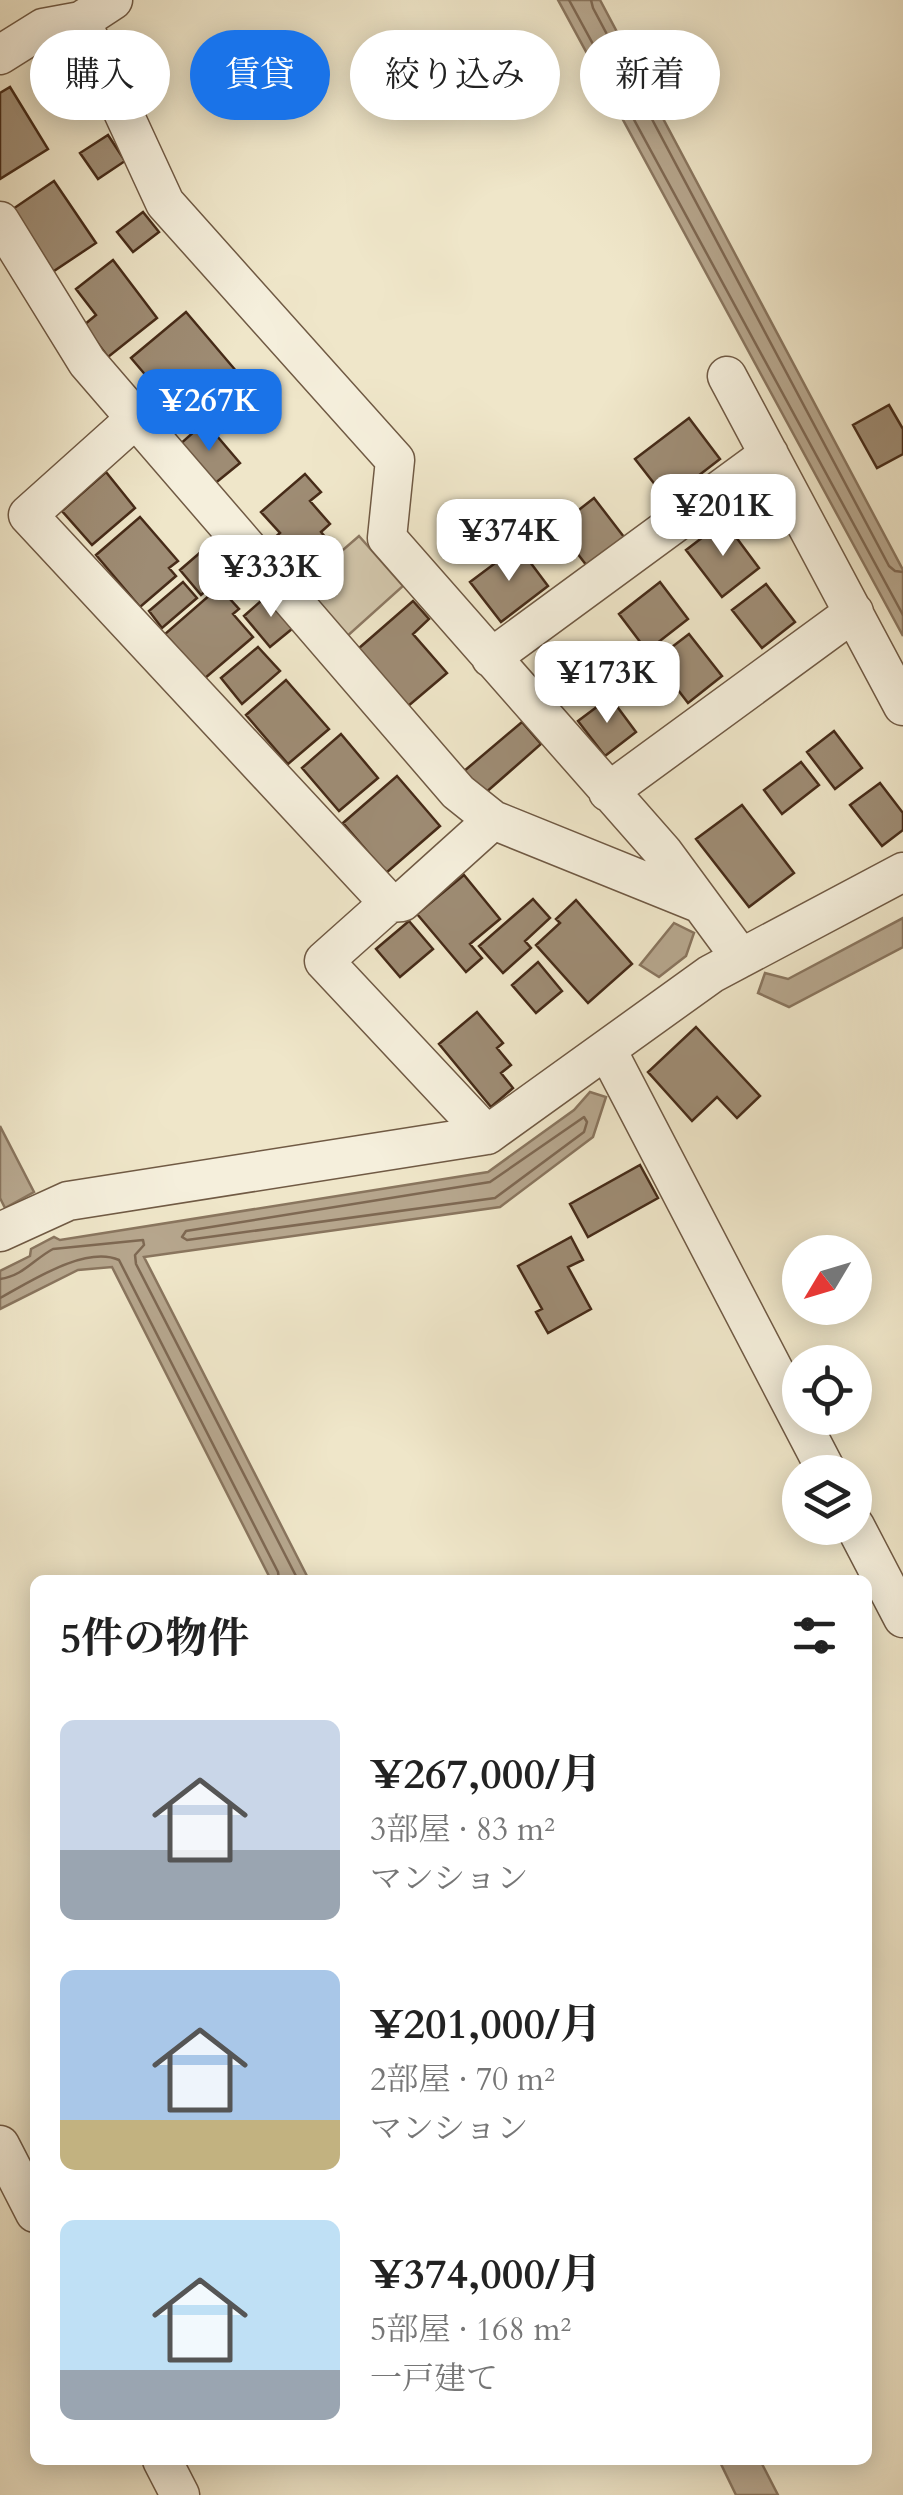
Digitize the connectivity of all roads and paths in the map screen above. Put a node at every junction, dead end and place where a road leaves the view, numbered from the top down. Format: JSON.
{"nodes":[{"id":1,"x":114,"y":0,"type":"edge"},
{"id":2,"x":81,"y":22,"type":"junction"},
{"id":3,"x":0,"y":55,"type":"edge"},
{"id":4,"x":0,"y":222,"type":"edge"},
{"id":5,"x":728,"y":376,"type":"dead end"},
{"id":6,"x":134,"y":420,"type":"junction"},
{"id":7,"x":769,"y":454,"type":"junction"},
{"id":8,"x":854,"y":612,"type":"junction"},
{"id":9,"x":491,"y":658,"type":"junction"},
{"id":10,"x":903,"y":706,"type":"edge"},
{"id":11,"x":608,"y":792,"type":"junction"},
{"id":12,"x":493,"y":820,"type":"junction"},
{"id":13,"x":903,"y":872,"type":"edge"},
{"id":14,"x":389,"y":902,"type":"junction"},
{"id":15,"x":701,"y":904,"type":"junction"},
{"id":16,"x":741,"y":958,"type":"junction"},
{"id":17,"x":607,"y":1050,"type":"junction"},
{"id":18,"x":487,"y":1136,"type":"junction"},
{"id":19,"x":0,"y":1232,"type":"edge"},
{"id":20,"x":818,"y":1455,"type":"edge"},
{"id":21,"x":865,"y":1545,"type":"edge"},
{"id":22,"x":903,"y":1618,"type":"edge"},
{"id":23,"x":0,"y":2145,"type":"edge"},
{"id":24,"x":30,"y":2203,"type":"edge"},
{"id":25,"x":165,"y":2465,"type":"edge"},
{"id":26,"x":180,"y":2495,"type":"edge"}],
"edges":[{"from":1,"to":2,"type":"street"},
{"from":2,"to":3,"type":"street"},
{"from":2,"to":9,"type":"street"},
{"from":4,"to":6,"type":"street"},
{"from":5,"to":7,"type":"street"},
{"from":6,"to":12,"type":"street"},
{"from":6,"to":14,"type":"street"},
{"from":7,"to":8,"type":"street"},
{"from":7,"to":9,"type":"street"},
{"from":8,"to":10,"type":"street"},
{"from":8,"to":11,"type":"street"},
{"from":9,"to":11,"type":"street"},
{"from":11,"to":15,"type":"street"},
{"from":12,"to":14,"type":"street"},
{"from":12,"to":15,"type":"street"},
{"from":13,"to":16,"type":"street"},
{"from":14,"to":18,"type":"street"},
{"from":15,"to":16,"type":"street"},
{"from":16,"to":17,"type":"street"},
{"from":17,"to":18,"type":"street"},
{"from":17,"to":20,"type":"street"},
{"from":18,"to":19,"type":"street"},
{"from":21,"to":22,"type":"street"},
{"from":23,"to":24,"type":"street"},
{"from":25,"to":26,"type":"street"}]}
